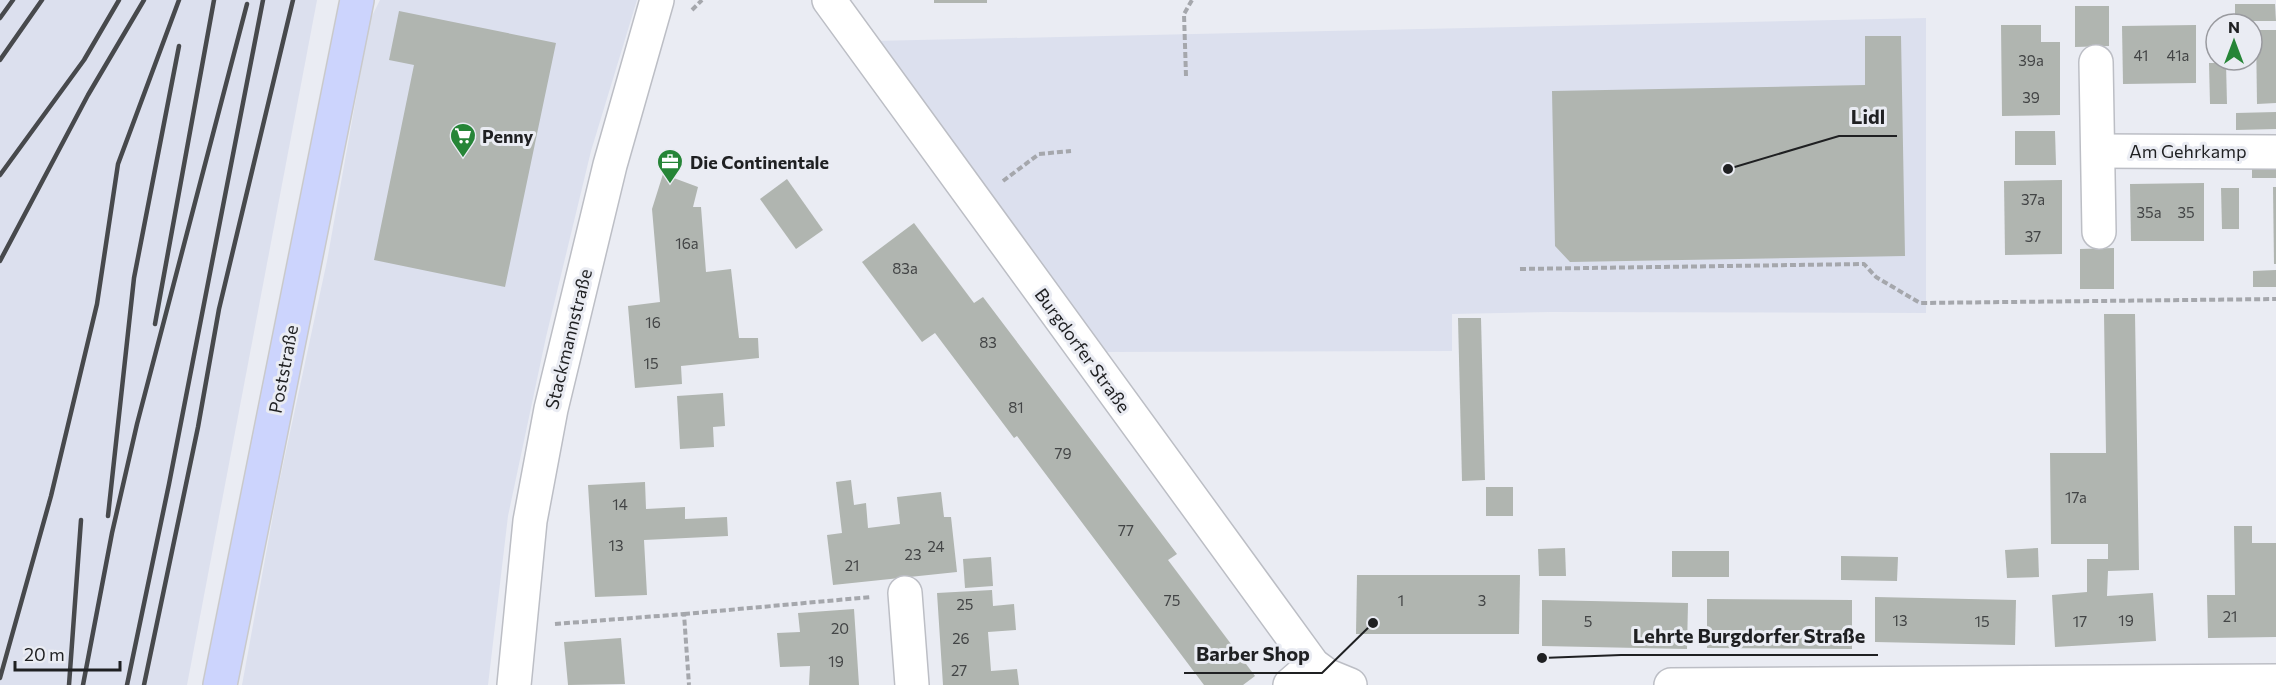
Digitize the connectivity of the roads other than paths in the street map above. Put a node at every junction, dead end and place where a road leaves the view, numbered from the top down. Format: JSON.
{"nodes":[{"id":1,"x":357,"y":0,"type":"edge"},
{"id":2,"x":362,"y":0,"type":"edge"},
{"id":3,"x":657,"y":0,"type":"edge"},
{"id":4,"x":829,"y":0,"type":"edge"},
{"id":5,"x":346,"y":52,"type":"junction"},
{"id":6,"x":2096,"y":62,"type":"dead end"},
{"id":7,"x":2099,"y":151,"type":"junction"},
{"id":8,"x":2276,"y":152,"type":"edge"},
{"id":9,"x":2099,"y":232,"type":"dead end"},
{"id":10,"x":905,"y":593,"type":"road end"},
{"id":11,"x":1302,"y":675,"type":"edge"},
{"id":12,"x":2276,"y":681,"type":"edge"},
{"id":13,"x":1802,"y":684,"type":"edge"},
{"id":14,"x":220,"y":685,"type":"edge"},
{"id":15,"x":514,"y":685,"type":"edge"},
{"id":16,"x":912,"y":685,"type":"edge"},
{"id":17,"x":1350,"y":685,"type":"edge"},
{"id":18,"x":1671,"y":685,"type":"edge"}],
"edges":[{"from":1,"to":5,"type":"main road","name":"Poststraße"},
{"from":2,"to":5,"type":"main road","name":"Poststraße"},
{"from":3,"to":15,"type":"street","name":"Stackmannstraße"},
{"from":4,"to":11,"type":"street","name":"Burgdorfer Straße"},
{"from":5,"to":14,"type":"main road","name":"Poststraße"},
{"from":6,"to":7,"type":"street"},
{"from":7,"to":8,"type":"street","name":"Am Gehrkamp"},
{"from":7,"to":9,"type":"street"},
{"from":10,"to":16,"type":"street"},
{"from":11,"to":17,"type":"street","name":"Burgdorfer Straße"},
{"from":12,"to":13,"type":"street"},
{"from":13,"to":18,"type":"street"}]}
